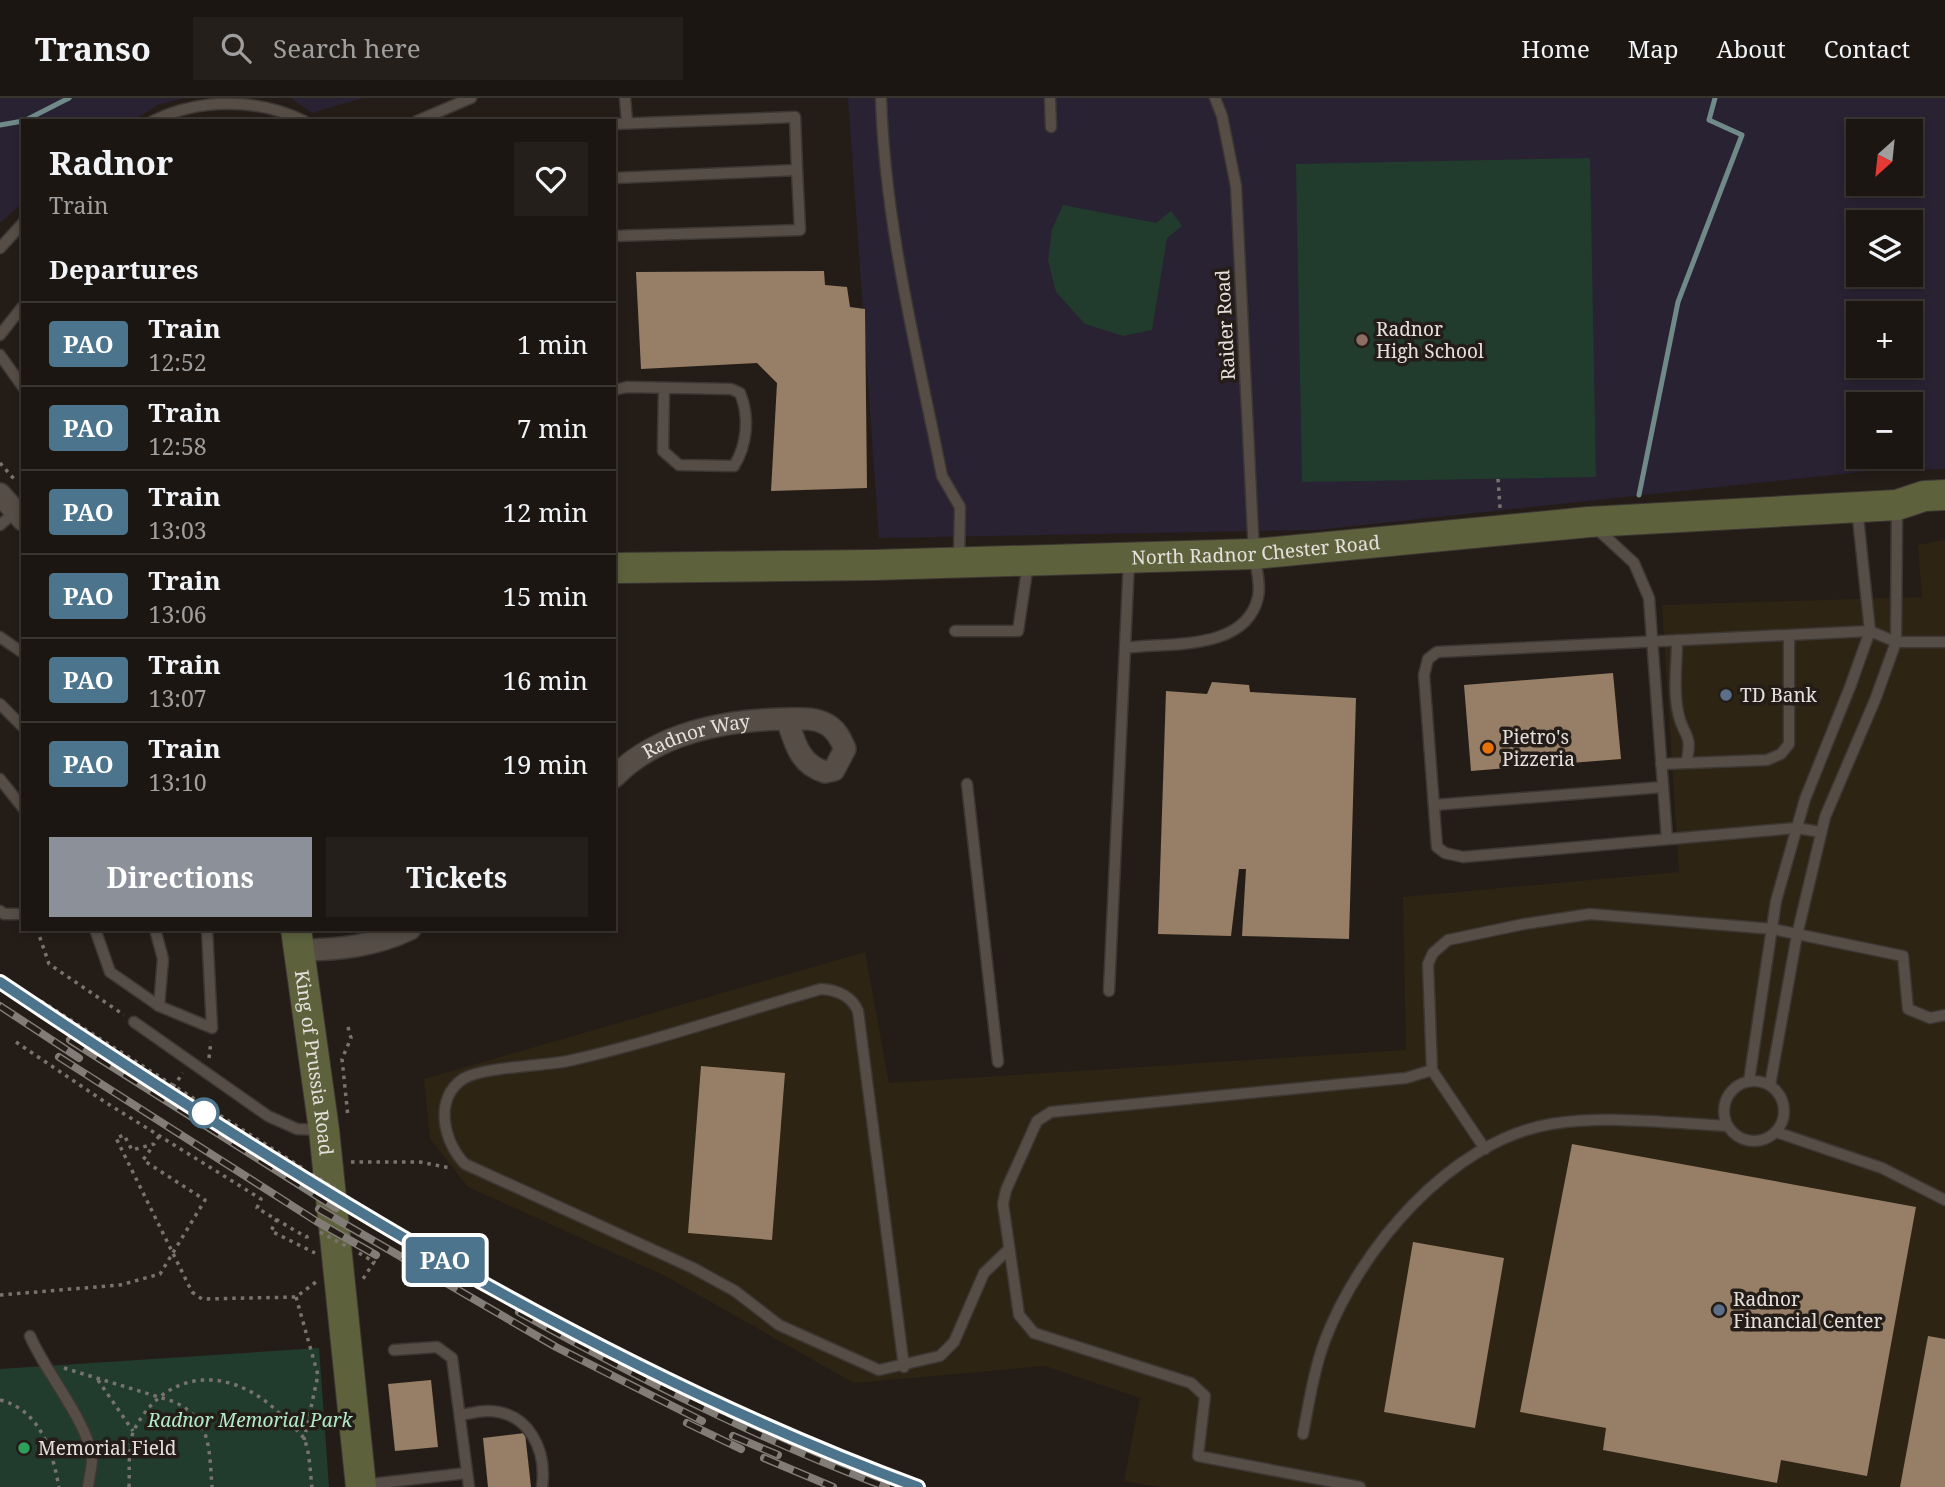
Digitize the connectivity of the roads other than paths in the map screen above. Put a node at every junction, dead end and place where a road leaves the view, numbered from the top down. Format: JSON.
{"nodes":[{"id":1,"x":471,"y":98,"type":"edge"},
{"id":2,"x":625,"y":98,"type":"edge"},
{"id":3,"x":881,"y":98,"type":"edge"},
{"id":4,"x":1049,"y":98,"type":"edge"},
{"id":5,"x":1214,"y":98,"type":"edge"},
{"id":6,"x":159,"y":119,"type":"edge"},
{"id":7,"x":301,"y":119,"type":"edge"},
{"id":8,"x":422,"y":119,"type":"edge"},
{"id":9,"x":627,"y":122,"type":"junction"},
{"id":10,"x":616,"y":124,"type":"edge"},
{"id":11,"x":1051,"y":127,"type":"dead end"},
{"id":12,"x":797,"y":170,"type":"junction"},
{"id":13,"x":616,"y":178,"type":"edge"},
{"id":14,"x":21,"y":225,"type":"edge"},
{"id":15,"x":616,"y":236,"type":"edge"},
{"id":16,"x":0,"y":248,"type":"edge"},
{"id":17,"x":21,"y":309,"type":"edge"},
{"id":18,"x":0,"y":335,"type":"edge"},
{"id":19,"x":0,"y":355,"type":"edge"},
{"id":20,"x":21,"y":384,"type":"edge"},
{"id":21,"x":664,"y":388,"type":"junction"},
{"id":22,"x":616,"y":390,"type":"edge"},
{"id":23,"x":0,"y":494,"type":"edge"},
{"id":24,"x":1945,"y":495,"type":"edge"},
{"id":25,"x":1897,"y":505,"type":"junction"},
{"id":26,"x":1857,"y":506,"type":"junction"},
{"id":27,"x":1945,"y":514,"type":"edge"},
{"id":28,"x":13,"y":519,"type":"edge"},
{"id":29,"x":1588,"y":522,"type":"junction"},
{"id":30,"x":1254,"y":554,"type":"junction"},
{"id":31,"x":1129,"y":558,"type":"junction"},
{"id":32,"x":1028,"y":561,"type":"junction"},
{"id":33,"x":959,"y":563,"type":"junction"},
{"id":34,"x":616,"y":568,"type":"edge"},
{"id":35,"x":955,"y":631,"type":"dead end"},
{"id":36,"x":1870,"y":631,"type":"junction"},
{"id":37,"x":1789,"y":635,"type":"junction"},
{"id":38,"x":0,"y":637,"type":"edge"},
{"id":39,"x":1677,"y":640,"type":"junction"},
{"id":40,"x":1652,"y":642,"type":"junction"},
{"id":41,"x":1896,"y":642,"type":"junction"},
{"id":42,"x":1945,"y":642,"type":"edge"},
{"id":43,"x":1125,"y":648,"type":"junction"},
{"id":44,"x":21,"y":652,"type":"edge"},
{"id":45,"x":0,"y":704,"type":"edge"},
{"id":46,"x":787,"y":719,"type":"dead end"},
{"id":47,"x":21,"y":725,"type":"edge"},
{"id":48,"x":1686,"y":763,"type":"junction"},
{"id":49,"x":1661,"y":764,"type":"junction"},
{"id":50,"x":616,"y":776,"type":"edge"},
{"id":51,"x":0,"y":779,"type":"edge"},
{"id":52,"x":967,"y":784,"type":"dead end"},
{"id":53,"x":1663,"y":787,"type":"junction"},
{"id":54,"x":21,"y":805,"type":"edge"},
{"id":55,"x":1434,"y":805,"type":"junction"},
{"id":56,"x":1797,"y":828,"type":"junction"},
{"id":57,"x":1821,"y":832,"type":"junction"},
{"id":58,"x":1667,"y":839,"type":"junction"},
{"id":59,"x":0,"y":911,"type":"edge"},
{"id":60,"x":21,"y":914,"type":"edge"},
{"id":61,"x":1773,"y":929,"type":"junction"},
{"id":62,"x":96,"y":931,"type":"edge"},
{"id":63,"x":156,"y":931,"type":"edge"},
{"id":64,"x":206,"y":931,"type":"edge"},
{"id":65,"x":406,"y":931,"type":"edge"},
{"id":66,"x":1797,"y":934,"type":"junction"},
{"id":67,"x":298,"y":940,"type":"edge"},
{"id":68,"x":1766,"y":980,"type":"junction"},
{"id":69,"x":1789,"y":985,"type":"junction"},
{"id":70,"x":1109,"y":991,"type":"dead end"},
{"id":71,"x":159,"y":1006,"type":"junction"},
{"id":72,"x":1945,"y":1015,"type":"edge"},
{"id":73,"x":134,"y":1022,"type":"road end"},
{"id":74,"x":1756,"y":1032,"type":"junction"},
{"id":75,"x":1779,"y":1037,"type":"junction"},
{"id":76,"x":998,"y":1062,"type":"dead end"},
{"id":77,"x":1432,"y":1070,"type":"junction"},
{"id":78,"x":1749,"y":1081,"type":"junction"},
{"id":79,"x":1770,"y":1085,"type":"junction"},
{"id":80,"x":1727,"y":1126,"type":"junction"},
{"id":81,"x":324,"y":1130,"type":"junction"},
{"id":82,"x":1776,"y":1132,"type":"junction"},
{"id":83,"x":1485,"y":1149,"type":"junction"},
{"id":84,"x":1945,"y":1200,"type":"edge"},
{"id":85,"x":1009,"y":1249,"type":"junction"},
{"id":86,"x":30,"y":1336,"type":"dead end"},
{"id":87,"x":394,"y":1350,"type":"dead end"},
{"id":88,"x":904,"y":1367,"type":"junction"},
{"id":89,"x":460,"y":1415,"type":"junction"},
{"id":90,"x":1303,"y":1434,"type":"dead end"},
{"id":91,"x":467,"y":1473,"type":"junction"},
{"id":92,"x":418,"y":1483,"type":"edge"},
{"id":93,"x":361,"y":1486,"type":"edge"},
{"id":94,"x":88,"y":1487,"type":"edge"},
{"id":95,"x":468,"y":1487,"type":"edge"},
{"id":96,"x":542,"y":1487,"type":"edge"},
{"id":97,"x":1360,"y":1487,"type":"edge"}],
"edges":[{"from":1,"to":8,"type":"lane"},
{"from":2,"to":9,"type":"lane"},
{"from":3,"to":33,"type":"lane"},
{"from":4,"to":11,"type":"lane"},
{"from":5,"to":30,"type":"lane","name":"Raider Road"},
{"from":6,"to":7,"type":"lane"},
{"from":9,"to":10,"type":"lane"},
{"from":9,"to":12,"type":"lane"},
{"from":12,"to":13,"type":"lane"},
{"from":12,"to":15,"type":"lane"},
{"from":14,"to":16,"type":"lane"},
{"from":17,"to":18,"type":"lane"},
{"from":19,"to":20,"type":"lane"},
{"from":21,"to":21,"type":"lane"},
{"from":21,"to":22,"type":"lane"},
{"from":23,"to":28,"type":"street"},
{"from":24,"to":25,"type":"main road","name":"North Radnor Chester Road"},
{"from":25,"to":26,"type":"main road","name":"North Radnor Chester Road"},
{"from":25,"to":27,"type":"main road","name":"North Radnor Chester Road"},
{"from":25,"to":41,"type":"lane"},
{"from":26,"to":29,"type":"main road","name":"North Radnor Chester Road"},
{"from":26,"to":36,"type":"lane"},
{"from":29,"to":30,"type":"main road","name":"North Radnor Chester Road"},
{"from":29,"to":40,"type":"lane"},
{"from":30,"to":31,"type":"main road","name":"North Radnor Chester Road"},
{"from":30,"to":43,"type":"lane","name":"Raider Road"},
{"from":31,"to":32,"type":"main road","name":"North Radnor Chester Road"},
{"from":31,"to":43,"type":"lane"},
{"from":32,"to":33,"type":"main road","name":"North Radnor Chester Road"},
{"from":32,"to":35,"type":"lane"},
{"from":33,"to":34,"type":"main road","name":"North Radnor Chester Road"},
{"from":36,"to":37,"type":"lane"},
{"from":36,"to":41,"type":"lane"},
{"from":36,"to":56,"type":"lane"},
{"from":37,"to":39,"type":"lane"},
{"from":37,"to":48,"type":"lane"},
{"from":38,"to":44,"type":"lane"},
{"from":39,"to":40,"type":"lane"},
{"from":39,"to":48,"type":"lane"},
{"from":40,"to":49,"type":"lane"},
{"from":40,"to":55,"type":"lane"},
{"from":41,"to":42,"type":"lane"},
{"from":41,"to":57,"type":"lane"},
{"from":43,"to":70,"type":"lane"},
{"from":45,"to":47,"type":"lane"},
{"from":46,"to":50,"type":"street","name":"Radnor Way"},
{"from":48,"to":49,"type":"lane"},
{"from":49,"to":53,"type":"lane"},
{"from":51,"to":54,"type":"lane"},
{"from":52,"to":76,"type":"lane"},
{"from":53,"to":55,"type":"lane"},
{"from":53,"to":58,"type":"lane"},
{"from":55,"to":58,"type":"lane"},
{"from":56,"to":57,"type":"lane"},
{"from":56,"to":58,"type":"lane"},
{"from":56,"to":61,"type":"lane"},
{"from":57,"to":66,"type":"lane"},
{"from":59,"to":60,"type":"lane"},
{"from":61,"to":66,"type":"lane"},
{"from":61,"to":68,"type":"lane"},
{"from":61,"to":77,"type":"lane"},
{"from":62,"to":71,"type":"lane"},
{"from":63,"to":71,"type":"lane"},
{"from":64,"to":71,"type":"lane"},
{"from":65,"to":67,"type":"street"},
{"from":66,"to":69,"type":"lane"},
{"from":66,"to":72,"type":"lane"},
{"from":67,"to":81,"type":"main road","name":"King of Prussia Road"},
{"from":68,"to":69,"type":"lane"},
{"from":68,"to":74,"type":"lane"},
{"from":69,"to":75,"type":"lane"},
{"from":73,"to":81,"type":"lane"},
{"from":74,"to":75,"type":"lane"},
{"from":74,"to":78,"type":"lane"},
{"from":75,"to":79,"type":"lane"},
{"from":77,"to":83,"type":"lane"},
{"from":77,"to":85,"type":"lane"},
{"from":78,"to":79,"type":"lane"},
{"from":78,"to":80,"type":"lane"},
{"from":79,"to":82,"type":"lane"},
{"from":80,"to":82,"type":"lane"},
{"from":80,"to":83,"type":"lane"},
{"from":81,"to":93,"type":"main road","name":"King of Prussia Road"},
{"from":82,"to":84,"type":"lane"},
{"from":83,"to":90,"type":"lane"},
{"from":85,"to":88,"type":"lane"},
{"from":85,"to":97,"type":"lane"},
{"from":86,"to":94,"type":"lane"},
{"from":87,"to":89,"type":"lane"},
{"from":88,"to":88,"type":"lane"},
{"from":89,"to":91,"type":"lane"},
{"from":89,"to":96,"type":"lane"},
{"from":91,"to":92,"type":"lane"},
{"from":91,"to":95,"type":"lane"},
{"from":92,"to":93,"type":"lane"}]}
